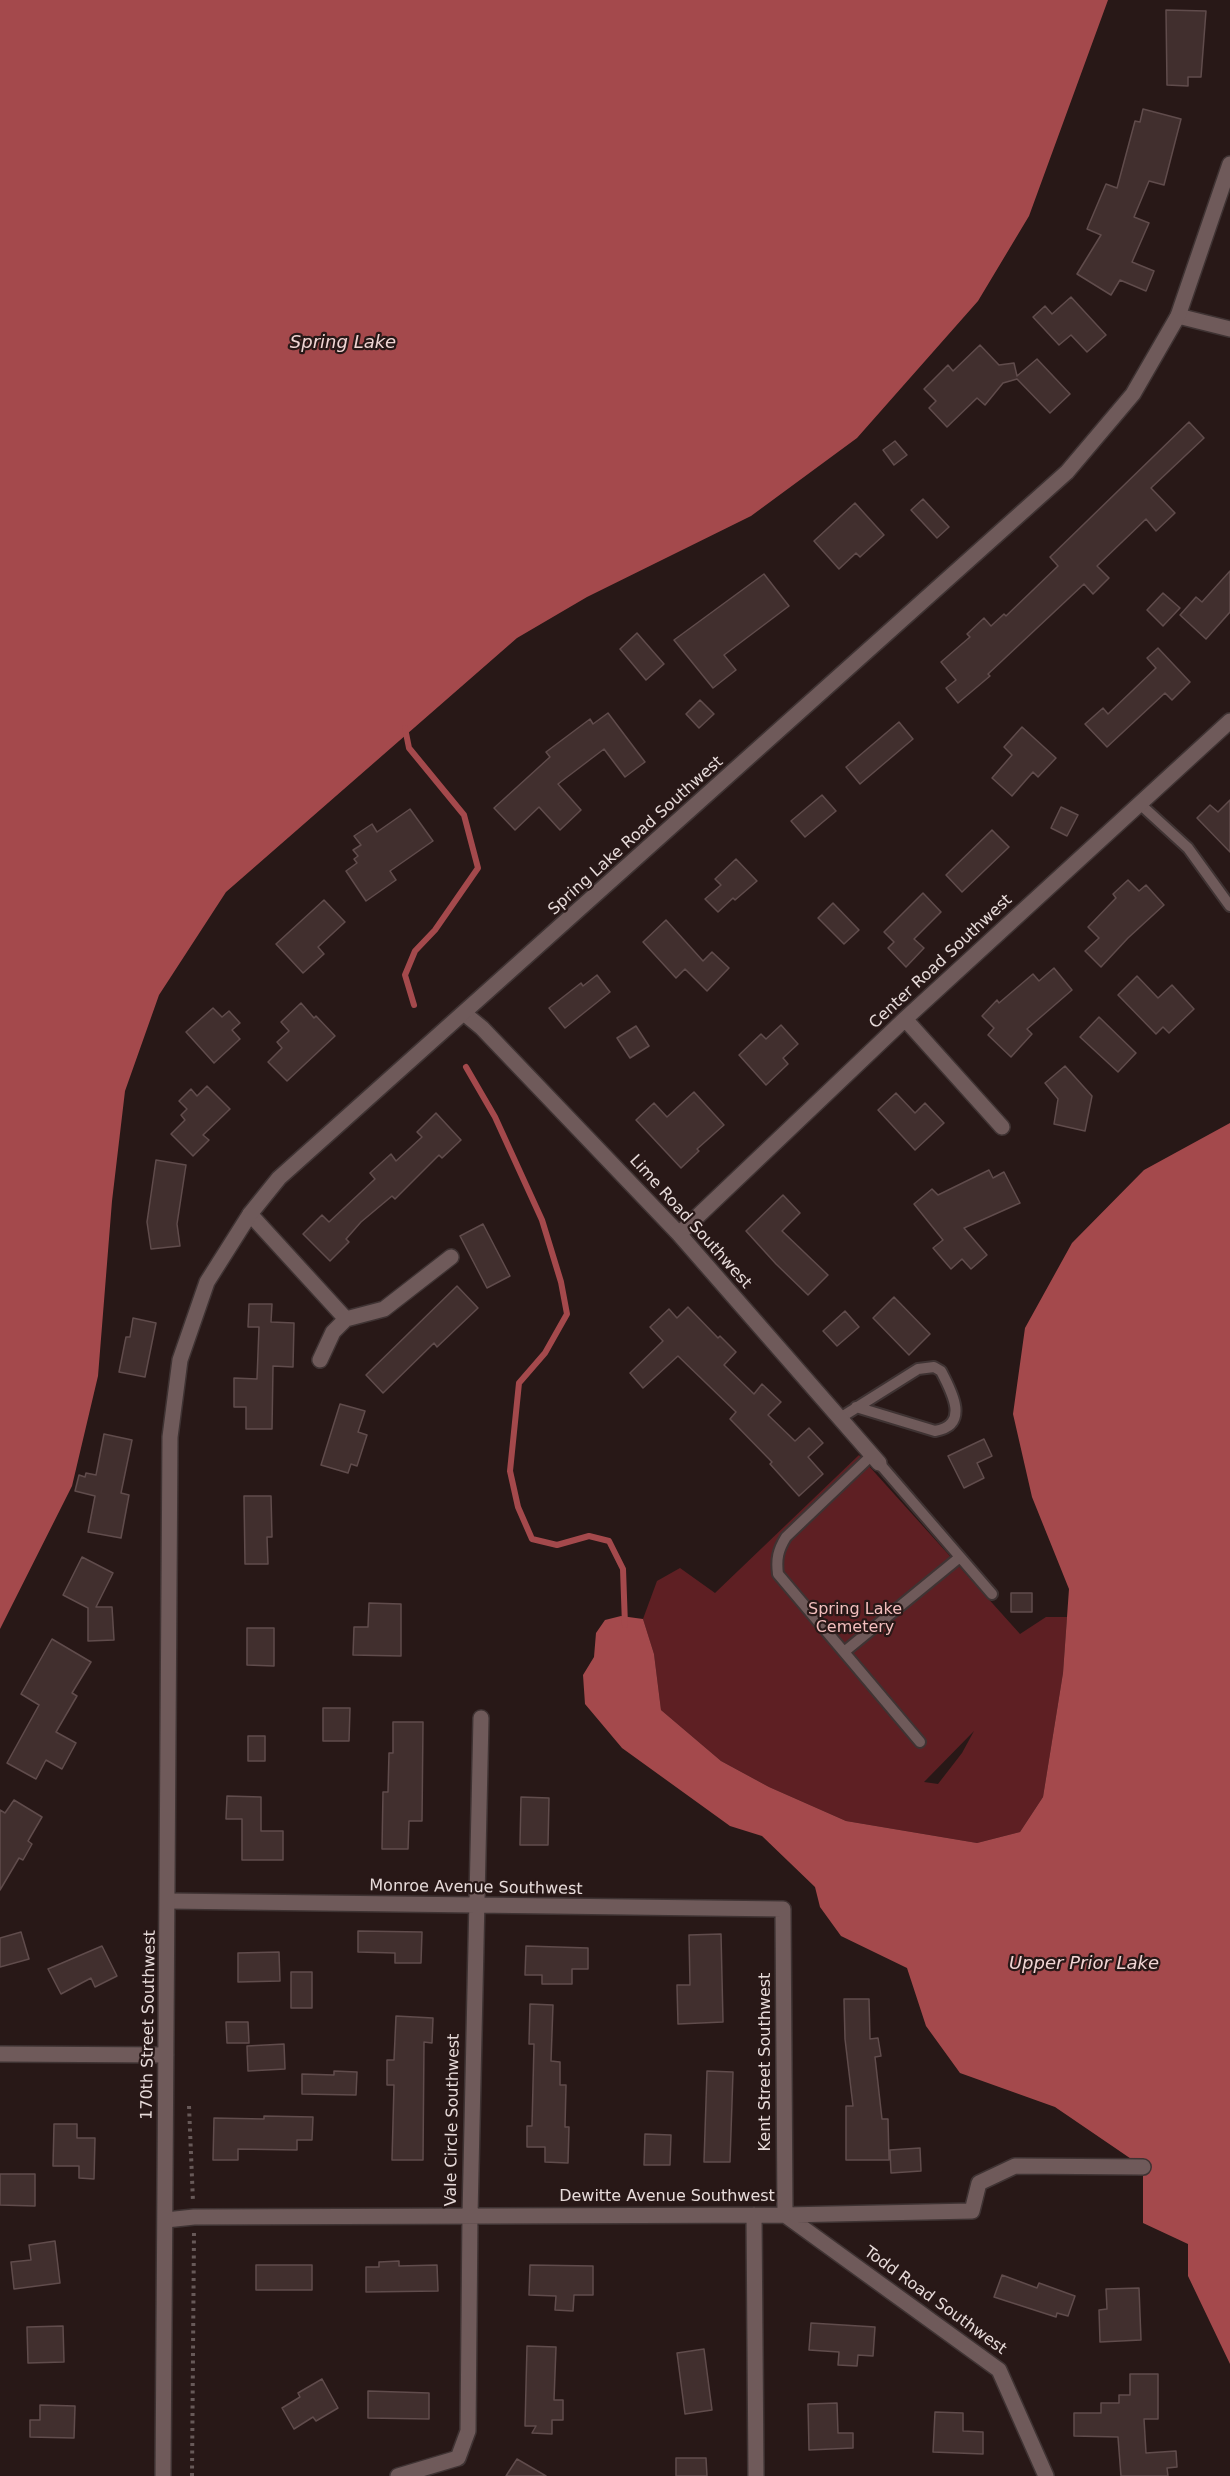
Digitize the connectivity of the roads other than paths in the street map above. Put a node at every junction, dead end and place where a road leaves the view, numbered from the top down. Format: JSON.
{"nodes":[{"id":1,"x":1230,"y":164,"type":"edge"},
{"id":2,"x":1178,"y":315,"type":"junction"},
{"id":3,"x":1230,"y":329,"type":"edge"},
{"id":4,"x":1230,"y":721,"type":"edge"},
{"id":5,"x":1140,"y":804,"type":"junction"},
{"id":6,"x":1230,"y":906,"type":"edge"},
{"id":7,"x":465,"y":1014,"type":"junction"},
{"id":8,"x":905,"y":1019,"type":"junction"},
{"id":9,"x":1002,"y":1127,"type":"dead end"},
{"id":10,"x":250,"y":1214,"type":"junction"},
{"id":11,"x":679,"y":1234,"type":"junction"},
{"id":12,"x":451,"y":1257,"type":"dead end"},
{"id":13,"x":345,"y":1319,"type":"junction"},
{"id":14,"x":320,"y":1360,"type":"dead end"},
{"id":15,"x":856,"y":1407,"type":"junction"},
{"id":16,"x":840,"y":1418,"type":"junction"},
{"id":17,"x":876,"y":1459,"type":"junction"},
{"id":18,"x":960,"y":1557,"type":"junction"},
{"id":19,"x":169,"y":1574,"type":"joint"},
{"id":20,"x":992,"y":1594,"type":"dead end"},
{"id":21,"x":844,"y":1652,"type":"junction"},
{"id":22,"x":481,"y":1718,"type":"dead end"},
{"id":23,"x":920,"y":1742,"type":"dead end"},
{"id":24,"x":168,"y":1901,"type":"junction"},
{"id":25,"x":475,"y":1906,"type":"junction"},
{"id":26,"x":783,"y":1909,"type":"joint"},
{"id":27,"x":0,"y":2054,"type":"edge"},
{"id":28,"x":166,"y":2055,"type":"junction"},
{"id":29,"x":1143,"y":2167,"type":"dead end"},
{"id":30,"x":470,"y":2215,"type":"junction"},
{"id":31,"x":754,"y":2215,"type":"junction"},
{"id":32,"x":785,"y":2215,"type":"junction"},
{"id":33,"x":166,"y":2220,"type":"junction"},
{"id":34,"x":163,"y":2476,"type":"edge"},
{"id":35,"x":398,"y":2476,"type":"edge"},
{"id":36,"x":756,"y":2476,"type":"edge"},
{"id":37,"x":1046,"y":2476,"type":"edge"}],
"edges":[{"from":1,"to":2,"type":"street","name":"Spring Lake Road Southwest"},
{"from":2,"to":3,"type":"street"},
{"from":2,"to":7,"type":"street","name":"Spring Lake Road Southwest"},
{"from":4,"to":5,"type":"street","name":"Center Road Southwest"},
{"from":5,"to":6,"type":"lane"},
{"from":5,"to":8,"type":"street","name":"Center Road Southwest"},
{"from":7,"to":10,"type":"street","name":"Spring Lake Road Southwest"},
{"from":7,"to":11,"type":"street","name":"Lime Road Southwest"},
{"from":8,"to":9,"type":"street"},
{"from":8,"to":11,"type":"street","name":"Center Road Southwest"},
{"from":10,"to":13,"type":"street"},
{"from":10,"to":19,"type":"street","name":"Spring Lake Road Southwest"},
{"from":11,"to":16,"type":"street","name":"Lime Road Southwest"},
{"from":12,"to":13,"type":"street"},
{"from":13,"to":14,"type":"street"},
{"from":15,"to":15,"type":"lane"},
{"from":15,"to":16,"type":"lane"},
{"from":16,"to":17,"type":"street","name":"Lime Road Southwest"},
{"from":17,"to":18,"type":"lane"},
{"from":17,"to":21,"type":"lane"},
{"from":18,"to":20,"type":"lane"},
{"from":18,"to":21,"type":"lane"},
{"from":19,"to":24,"type":"street","name":"170th Street Southwest"},
{"from":21,"to":23,"type":"lane"},
{"from":22,"to":25,"type":"street","name":"Vale Circle Southwest"},
{"from":24,"to":25,"type":"street","name":"Monroe Avenue Southwest"},
{"from":24,"to":28,"type":"street","name":"170th Street Southwest"},
{"from":25,"to":26,"type":"street","name":"Monroe Avenue Southwest"},
{"from":25,"to":30,"type":"street","name":"Vale Circle Southwest"},
{"from":26,"to":32,"type":"street","name":"Kent Street Southwest"},
{"from":27,"to":28,"type":"street"},
{"from":28,"to":33,"type":"street","name":"170th Street Southwest"},
{"from":29,"to":32,"type":"street","name":"Dewitte Avenue Southwest"},
{"from":30,"to":31,"type":"street","name":"Dewitte Avenue Southwest"},
{"from":30,"to":33,"type":"street","name":"Dewitte Avenue Southwest"},
{"from":30,"to":35,"type":"street","name":"Vale Circle Southwest"},
{"from":31,"to":32,"type":"street","name":"Dewitte Avenue Southwest"},
{"from":31,"to":36,"type":"street"},
{"from":32,"to":37,"type":"street","name":"Todd Road Southwest"},
{"from":33,"to":34,"type":"street","name":"170th Street Southwest"}]}
